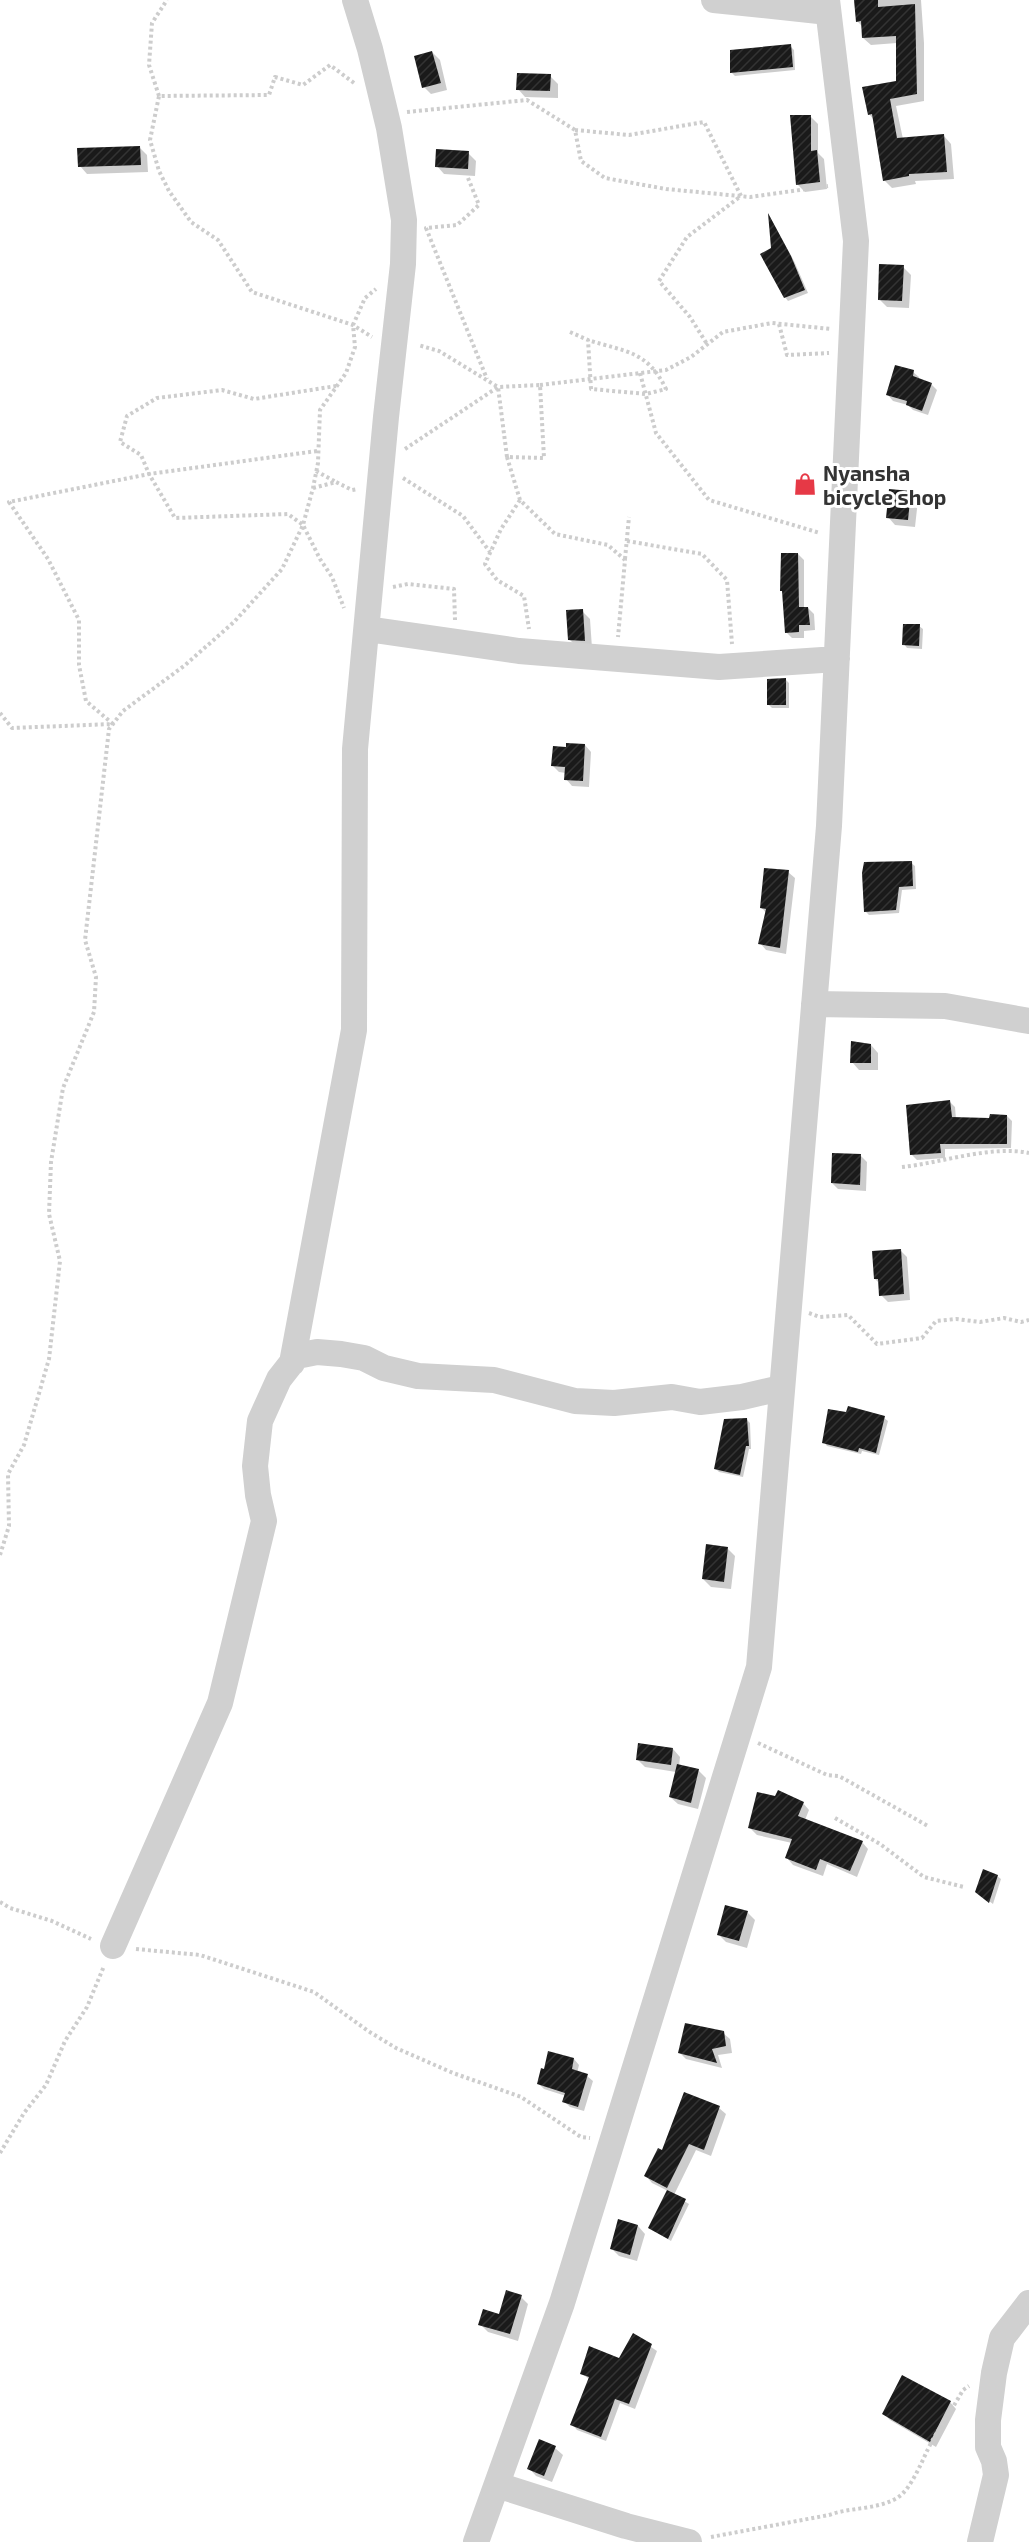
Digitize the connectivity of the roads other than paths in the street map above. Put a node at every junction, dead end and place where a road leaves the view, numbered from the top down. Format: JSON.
{"nodes":[{"id":1,"x":355,"y":0,"type":"edge"},
{"id":2,"x":714,"y":0,"type":"edge"},
{"id":3,"x":827,"y":6,"type":"edge"},
{"id":4,"x":367,"y":629,"type":"junction"},
{"id":5,"x":837,"y":659,"type":"junction"},
{"id":6,"x":814,"y":1004,"type":"junction"},
{"id":7,"x":1029,"y":1021,"type":"edge"},
{"id":8,"x":292,"y":1363,"type":"junction"},
{"id":9,"x":781,"y":1388,"type":"junction"},
{"id":10,"x":113,"y":1946,"type":"road end"},
{"id":11,"x":1029,"y":2303,"type":"edge"},
{"id":12,"x":497,"y":2485,"type":"junction"},
{"id":13,"x":698,"y":2540,"type":"edge"},
{"id":14,"x":476,"y":2542,"type":"edge"},
{"id":15,"x":980,"y":2542,"type":"edge"}],
"edges":[{"from":1,"to":4,"type":"street"},
{"from":2,"to":3,"type":"street"},
{"from":3,"to":5,"type":"street"},
{"from":4,"to":5,"type":"street"},
{"from":4,"to":8,"type":"street"},
{"from":5,"to":6,"type":"street"},
{"from":6,"to":7,"type":"street"},
{"from":6,"to":9,"type":"street"},
{"from":8,"to":9,"type":"street"},
{"from":8,"to":10,"type":"street"},
{"from":9,"to":12,"type":"street"},
{"from":11,"to":15,"type":"street"},
{"from":12,"to":13,"type":"street"},
{"from":12,"to":14,"type":"street"}]}
